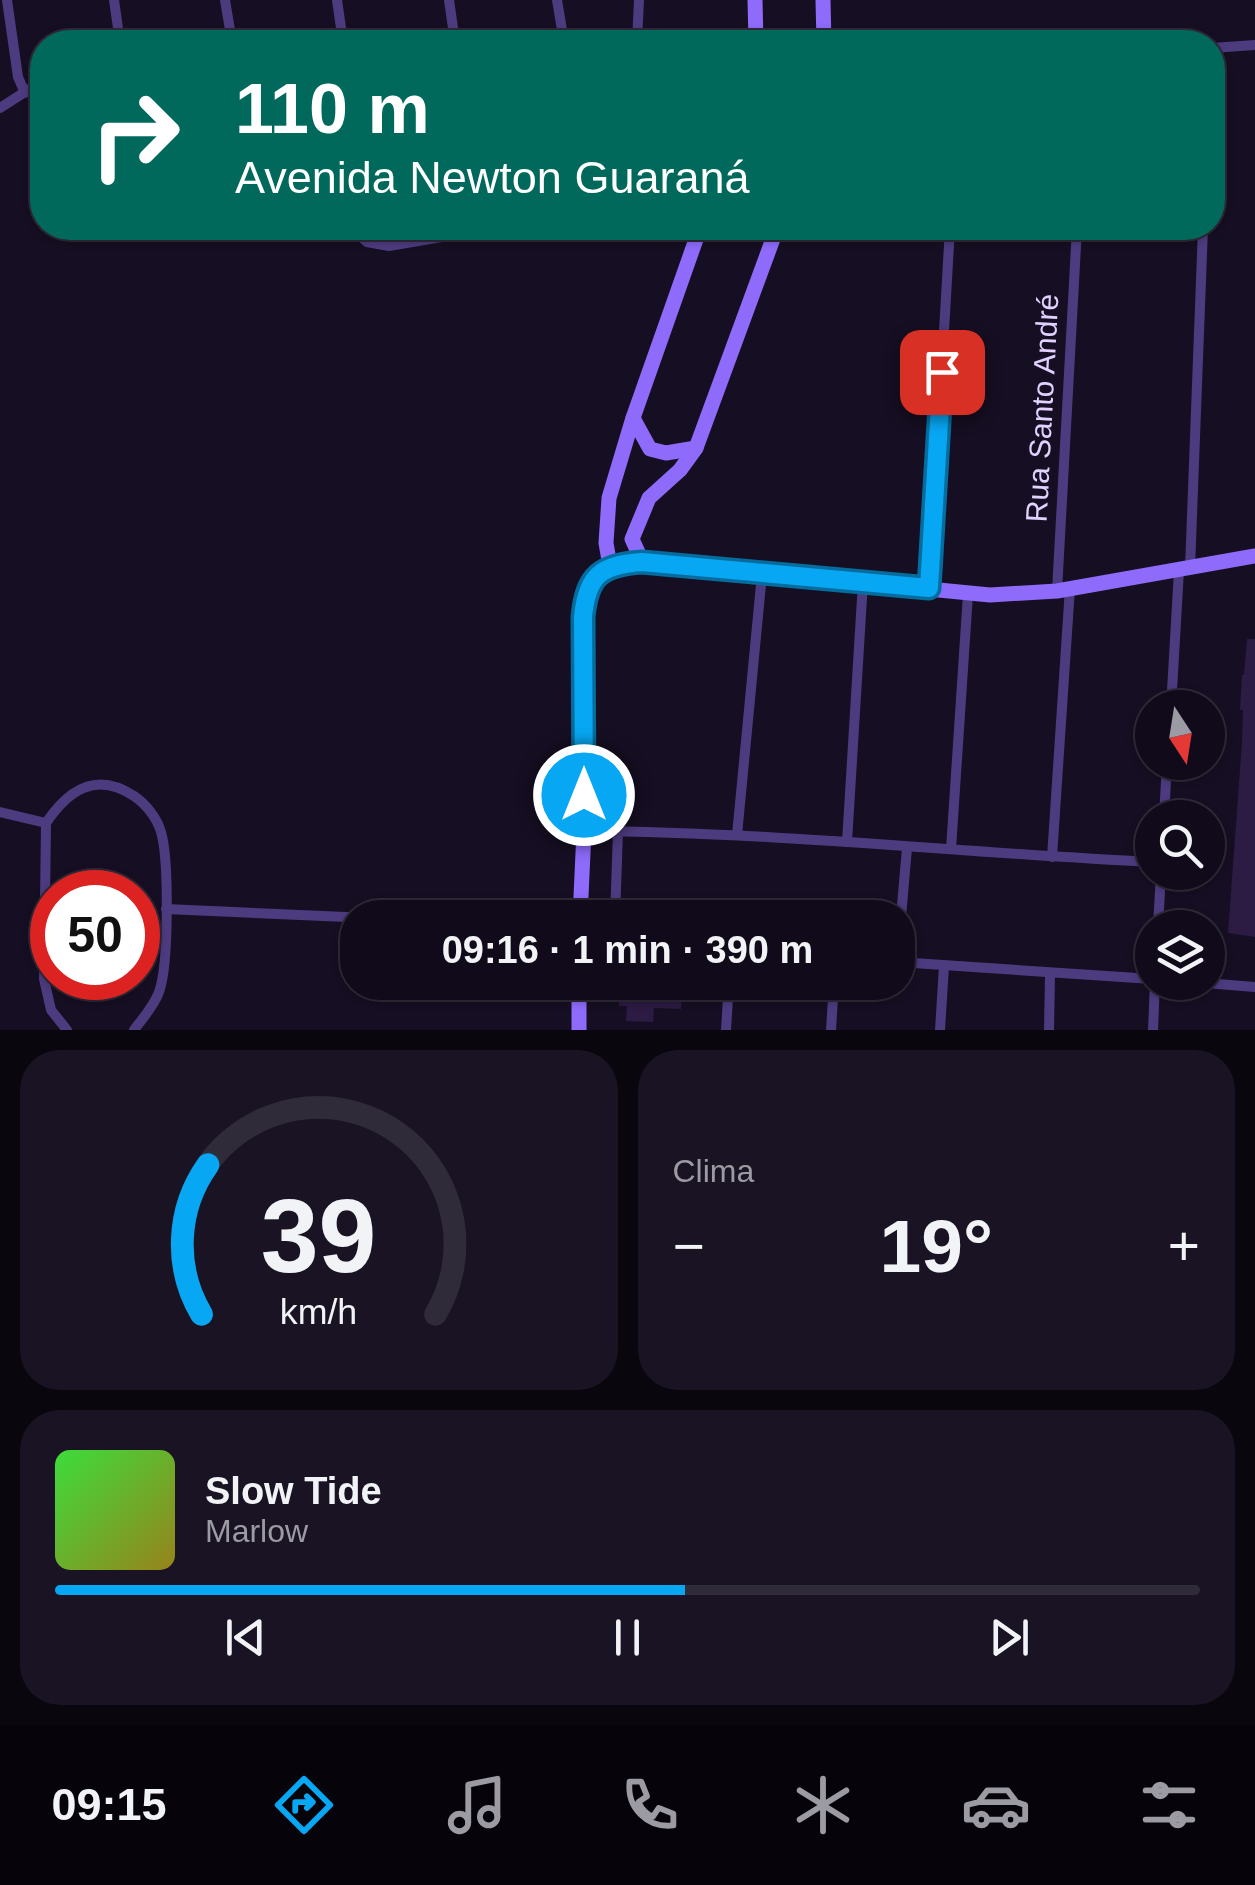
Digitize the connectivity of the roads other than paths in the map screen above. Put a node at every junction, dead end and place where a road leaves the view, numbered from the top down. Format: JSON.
{"nodes":[{"id":1,"x":6,"y":0,"type":"edge"},
{"id":2,"x":114,"y":0,"type":"edge"},
{"id":3,"x":226,"y":0,"type":"edge"},
{"id":4,"x":337,"y":0,"type":"edge"},
{"id":5,"x":449,"y":0,"type":"edge"},
{"id":6,"x":557,"y":0,"type":"edge"},
{"id":7,"x":639,"y":0,"type":"edge"},
{"id":8,"x":755,"y":0,"type":"edge"},
{"id":9,"x":823,"y":0,"type":"edge"},
{"id":10,"x":118,"y":30,"type":"edge"},
{"id":11,"x":230,"y":30,"type":"edge"},
{"id":12,"x":341,"y":30,"type":"edge"},
{"id":13,"x":453,"y":30,"type":"edge"},
{"id":14,"x":562,"y":30,"type":"edge"},
{"id":15,"x":638,"y":30,"type":"edge"},
{"id":16,"x":756,"y":30,"type":"edge"},
{"id":17,"x":824,"y":30,"type":"edge"},
{"id":18,"x":1255,"y":46,"type":"edge"},
{"id":19,"x":1225,"y":47,"type":"edge"},
{"id":20,"x":30,"y":89,"type":"edge"},
{"id":21,"x":24,"y":93,"type":"junction"},
{"id":22,"x":0,"y":108,"type":"edge"},
{"id":23,"x":365,"y":240,"type":"edge"},
{"id":24,"x":417,"y":240,"type":"edge"},
{"id":25,"x":690,"y":240,"type":"edge"},
{"id":26,"x":773,"y":240,"type":"edge"},
{"id":27,"x":949,"y":240,"type":"edge"},
{"id":28,"x":1077,"y":240,"type":"edge"},
{"id":29,"x":1201,"y":240,"type":"edge"},
{"id":30,"x":633,"y":418,"type":"junction"},
{"id":31,"x":696,"y":448,"type":"junction"},
{"id":32,"x":1255,"y":556,"type":"edge"},
{"id":33,"x":642,"y":562,"type":"junction"},
{"id":34,"x":610,"y":566,"type":"junction"},
{"id":35,"x":1184,"y":569,"type":"junction"},
{"id":36,"x":762,"y":574,"type":"junction"},
{"id":37,"x":863,"y":582,"type":"junction"},
{"id":38,"x":929,"y":588,"type":"junction"},
{"id":39,"x":1063,"y":590,"type":"junction"},
{"id":40,"x":968,"y":594,"type":"junction"},
{"id":41,"x":1172,"y":690,"type":"edge"},
{"id":42,"x":0,"y":812,"type":"edge"},
{"id":43,"x":46,"y":823,"type":"junction"},
{"id":44,"x":584,"y":831,"type":"junction"},
{"id":45,"x":618,"y":831,"type":"junction"},
{"id":46,"x":737,"y":835,"type":"junction"},
{"id":47,"x":848,"y":842,"type":"junction"},
{"id":48,"x":907,"y":848,"type":"junction"},
{"id":49,"x":951,"y":849,"type":"junction"},
{"id":50,"x":1052,"y":857,"type":"junction"},
{"id":51,"x":1135,"y":861,"type":"edge"},
{"id":52,"x":581,"y":900,"type":"edge"},
{"id":53,"x":616,"y":900,"type":"edge"},
{"id":54,"x":902,"y":900,"type":"edge"},
{"id":55,"x":166,"y":908,"type":"junction"},
{"id":56,"x":340,"y":917,"type":"edge"},
{"id":57,"x":915,"y":963,"type":"edge"},
{"id":58,"x":944,"y":966,"type":"junction"},
{"id":59,"x":1050,"y":974,"type":"junction"},
{"id":60,"x":1135,"y":980,"type":"edge"},
{"id":61,"x":1225,"y":985,"type":"edge"},
{"id":62,"x":1255,"y":987,"type":"edge"},
{"id":63,"x":579,"y":1000,"type":"edge"},
{"id":64,"x":728,"y":1000,"type":"edge"},
{"id":65,"x":833,"y":1000,"type":"edge"},
{"id":66,"x":1154,"y":1000,"type":"edge"},
{"id":67,"x":67,"y":1030,"type":"edge"},
{"id":68,"x":134,"y":1030,"type":"edge"},
{"id":69,"x":579,"y":1030,"type":"edge"},
{"id":70,"x":726,"y":1030,"type":"edge"},
{"id":71,"x":831,"y":1030,"type":"edge"},
{"id":72,"x":940,"y":1030,"type":"edge"},
{"id":73,"x":1048,"y":1030,"type":"edge"},
{"id":74,"x":1153,"y":1030,"type":"edge"}],
"edges":[{"from":1,"to":21,"type":"street"},
{"from":2,"to":10,"type":"street"},
{"from":3,"to":11,"type":"street"},
{"from":4,"to":12,"type":"street"},
{"from":5,"to":13,"type":"street"},
{"from":6,"to":14,"type":"street"},
{"from":7,"to":15,"type":"street"},
{"from":8,"to":16,"type":"main road"},
{"from":9,"to":17,"type":"main road"},
{"from":18,"to":19,"type":"street"},
{"from":20,"to":21,"type":"street"},
{"from":21,"to":22,"type":"street"},
{"from":23,"to":24,"type":"street"},
{"from":25,"to":30,"type":"main road"},
{"from":26,"to":31,"type":"main road"},
{"from":27,"to":38,"type":"street"},
{"from":28,"to":39,"type":"street","name":"Rua Santo André"},
{"from":29,"to":35,"type":"street"},
{"from":30,"to":31,"type":"main road"},
{"from":30,"to":34,"type":"main road"},
{"from":31,"to":33,"type":"main road"},
{"from":32,"to":35,"type":"main road"},
{"from":33,"to":34,"type":"main road"},
{"from":33,"to":36,"type":"main road"},
{"from":34,"to":44,"type":"main road"},
{"from":35,"to":39,"type":"main road"},
{"from":35,"to":41,"type":"street"},
{"from":36,"to":37,"type":"main road"},
{"from":36,"to":46,"type":"street"},
{"from":37,"to":38,"type":"main road"},
{"from":37,"to":47,"type":"street"},
{"from":38,"to":40,"type":"main road"},
{"from":39,"to":40,"type":"main road"},
{"from":39,"to":50,"type":"street","name":"Rua Santo André"},
{"from":40,"to":49,"type":"street"},
{"from":42,"to":43,"type":"street"},
{"from":43,"to":55,"type":"street"},
{"from":43,"to":67,"type":"street"},
{"from":44,"to":45,"type":"street"},
{"from":44,"to":52,"type":"main road"},
{"from":45,"to":46,"type":"street"},
{"from":45,"to":53,"type":"street"},
{"from":46,"to":47,"type":"street"},
{"from":47,"to":48,"type":"street"},
{"from":48,"to":49,"type":"street"},
{"from":48,"to":54,"type":"street"},
{"from":49,"to":50,"type":"street"},
{"from":50,"to":51,"type":"street"},
{"from":55,"to":56,"type":"street"},
{"from":55,"to":68,"type":"street"},
{"from":57,"to":58,"type":"street"},
{"from":58,"to":59,"type":"street"},
{"from":58,"to":72,"type":"street"},
{"from":59,"to":60,"type":"street"},
{"from":59,"to":73,"type":"street"},
{"from":61,"to":62,"type":"street"},
{"from":63,"to":69,"type":"main road"},
{"from":64,"to":70,"type":"street"},
{"from":65,"to":71,"type":"street"},
{"from":66,"to":74,"type":"street"}]}
